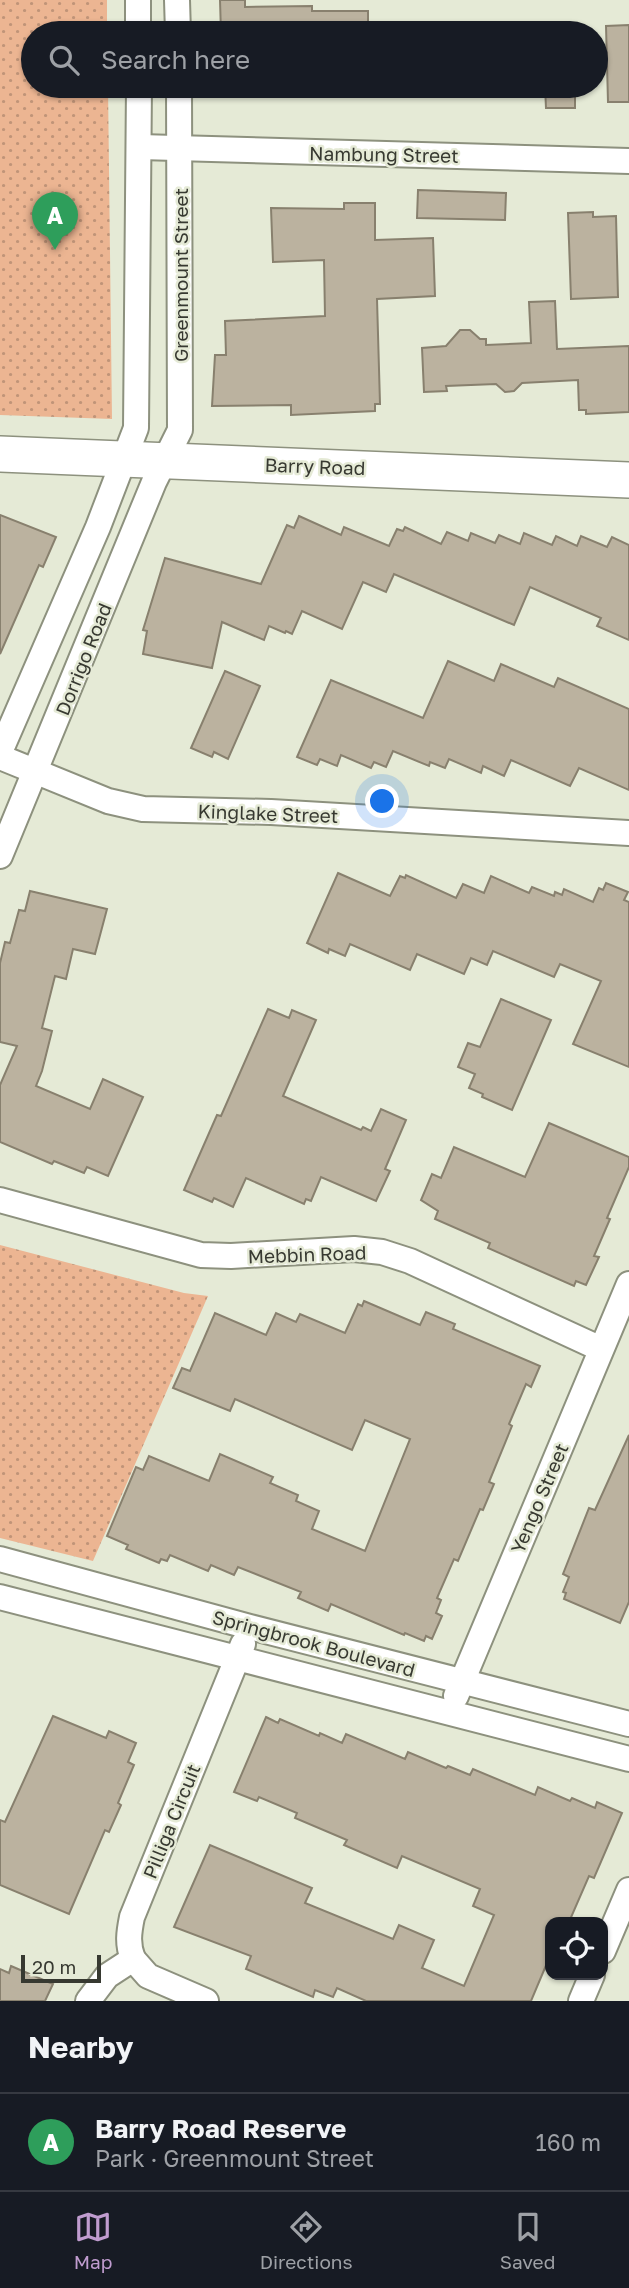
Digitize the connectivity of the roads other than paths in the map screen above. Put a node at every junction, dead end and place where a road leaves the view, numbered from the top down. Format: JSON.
{"nodes":[{"id":1,"x":138,"y":0,"type":"edge"},
{"id":2,"x":177,"y":0,"type":"edge"},
{"id":3,"x":138,"y":21,"type":"edge"},
{"id":4,"x":178,"y":21,"type":"edge"},
{"id":5,"x":139,"y":98,"type":"edge"},
{"id":6,"x":178,"y":98,"type":"edge"},
{"id":7,"x":140,"y":147,"type":"junction"},
{"id":8,"x":180,"y":149,"type":"junction"},
{"id":9,"x":629,"y":161,"type":"edge"},
{"id":10,"x":0,"y":454,"type":"edge"},
{"id":11,"x":126,"y":458,"type":"junction"},
{"id":12,"x":164,"y":460,"type":"junction"},
{"id":13,"x":629,"y":480,"type":"edge"},
{"id":14,"x":0,"y":754,"type":"edge"},
{"id":15,"x":37,"y":772,"type":"junction"},
{"id":16,"x":629,"y":833,"type":"edge"},
{"id":17,"x":0,"y":856,"type":"edge"},
{"id":18,"x":0,"y":1200,"type":"edge"},
{"id":19,"x":629,"y":1284,"type":"edge"},
{"id":20,"x":601,"y":1349,"type":"junction"},
{"id":21,"x":0,"y":1559,"type":"edge"},
{"id":22,"x":0,"y":1597,"type":"edge"},
{"id":23,"x":250,"y":1627,"type":"junction"},
{"id":24,"x":237,"y":1658,"type":"junction"},
{"id":25,"x":462,"y":1681,"type":"junction"},
{"id":26,"x":449,"y":1713,"type":"junction"},
{"id":27,"x":629,"y":1724,"type":"edge"},
{"id":28,"x":629,"y":1759,"type":"edge"},
{"id":29,"x":629,"y":1890,"type":"edge"},
{"id":30,"x":608,"y":1939,"type":"edge"},
{"id":31,"x":133,"y":1959,"type":"junction"},
{"id":32,"x":590,"y":1980,"type":"edge"},
{"id":33,"x":88,"y":2001,"type":"edge"},
{"id":34,"x":206,"y":2001,"type":"edge"},
{"id":35,"x":581,"y":2001,"type":"edge"}],
"edges":[{"from":1,"to":3,"type":"street"},
{"from":2,"to":4,"type":"street"},
{"from":5,"to":7,"type":"street"},
{"from":6,"to":8,"type":"street","name":"Greenmount Street"},
{"from":7,"to":8,"type":"street","name":"Nambung Street"},
{"from":7,"to":11,"type":"street"},
{"from":8,"to":9,"type":"street","name":"Nambung Street"},
{"from":8,"to":12,"type":"street","name":"Greenmount Street"},
{"from":10,"to":11,"type":"street","name":"Barry Road"},
{"from":11,"to":12,"type":"street","name":"Barry Road"},
{"from":11,"to":14,"type":"street","name":"Dorrigo Road"},
{"from":12,"to":13,"type":"street","name":"Barry Road"},
{"from":12,"to":15,"type":"street","name":"Dorrigo Road"},
{"from":14,"to":15,"type":"street","name":"Kinglake Street"},
{"from":15,"to":16,"type":"street","name":"Kinglake Street"},
{"from":15,"to":17,"type":"street","name":"Dorrigo Road"},
{"from":18,"to":20,"type":"street","name":"Mebbin Road"},
{"from":19,"to":20,"type":"street","name":"Yengo Street"},
{"from":20,"to":25,"type":"street","name":"Yengo Street"},
{"from":21,"to":23,"type":"street","name":"Springbrook Boulevard"},
{"from":22,"to":24,"type":"street","name":"Springbrook Boulevard"},
{"from":23,"to":24,"type":"street","name":"Pilliga Circuit"},
{"from":23,"to":25,"type":"street","name":"Springbrook Boulevard"},
{"from":24,"to":26,"type":"street","name":"Springbrook Boulevard"},
{"from":24,"to":31,"type":"street","name":"Pilliga Circuit"},
{"from":25,"to":26,"type":"street","name":"Yengo Street"},
{"from":25,"to":27,"type":"street","name":"Springbrook Boulevard"},
{"from":26,"to":28,"type":"street","name":"Springbrook Boulevard"},
{"from":29,"to":30,"type":"street"},
{"from":31,"to":33,"type":"street"},
{"from":31,"to":34,"type":"street"},
{"from":32,"to":35,"type":"street"}]}
